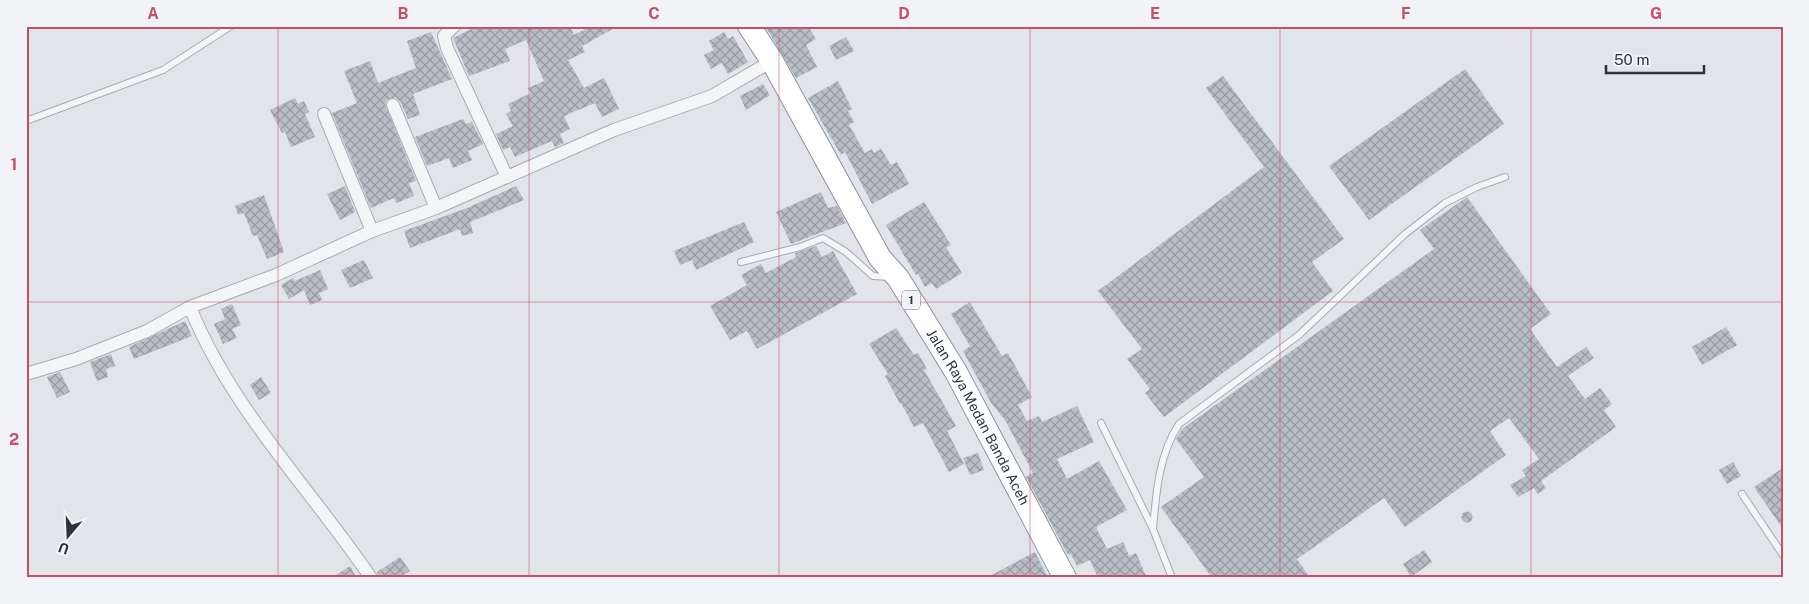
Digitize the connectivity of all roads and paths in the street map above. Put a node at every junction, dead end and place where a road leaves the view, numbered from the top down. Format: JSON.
{"nodes":[{"id":1,"x":231,"y":26,"type":"edge"},
{"id":2,"x":454,"y":26,"type":"edge"},
{"id":3,"x":749,"y":26,"type":"edge"},
{"id":4,"x":772,"y":61,"type":"junction"},
{"id":5,"x":393,"y":106,"type":"dead end"},
{"id":6,"x":324,"y":114,"type":"dead end"},
{"id":7,"x":26,"y":121,"type":"edge"},
{"id":8,"x":507,"y":177,"type":"junction"},
{"id":9,"x":1506,"y":177,"type":"dead end"},
{"id":10,"x":436,"y":208,"type":"junction"},
{"id":11,"x":372,"y":231,"type":"junction"},
{"id":12,"x":741,"y":262,"type":"dead end"},
{"id":13,"x":898,"y":278,"type":"junction"},
{"id":14,"x":190,"y":306,"type":"junction"},
{"id":15,"x":26,"y":374,"type":"edge"},
{"id":16,"x":1101,"y":423,"type":"dead end"},
{"id":17,"x":1742,"y":494,"type":"dead end"},
{"id":18,"x":1153,"y":529,"type":"junction"},
{"id":19,"x":1783,"y":555,"type":"edge"},
{"id":20,"x":371,"y":578,"type":"edge"},
{"id":21,"x":1065,"y":578,"type":"edge"},
{"id":22,"x":1172,"y":578,"type":"edge"}],
"edges":[{"from":1,"to":7,"type":"lane"},
{"from":2,"to":8,"type":"street"},
{"from":3,"to":4,"type":"highway","name":"Jalan Raya Medan Banda Aceh","number":"1"},
{"from":4,"to":8,"type":"street"},
{"from":4,"to":13,"type":"highway","name":"Jalan Raya Medan Banda Aceh","number":"1"},
{"from":5,"to":10,"type":"street"},
{"from":6,"to":11,"type":"street"},
{"from":8,"to":10,"type":"street"},
{"from":9,"to":18,"type":"lane"},
{"from":10,"to":11,"type":"street"},
{"from":11,"to":14,"type":"street"},
{"from":12,"to":13,"type":"lane"},
{"from":13,"to":21,"type":"highway","name":"Jalan Raya Medan Banda Aceh","number":"1"},
{"from":14,"to":15,"type":"street"},
{"from":14,"to":20,"type":"street"},
{"from":16,"to":18,"type":"lane"},
{"from":17,"to":19,"type":"lane"},
{"from":18,"to":22,"type":"lane"}]}
